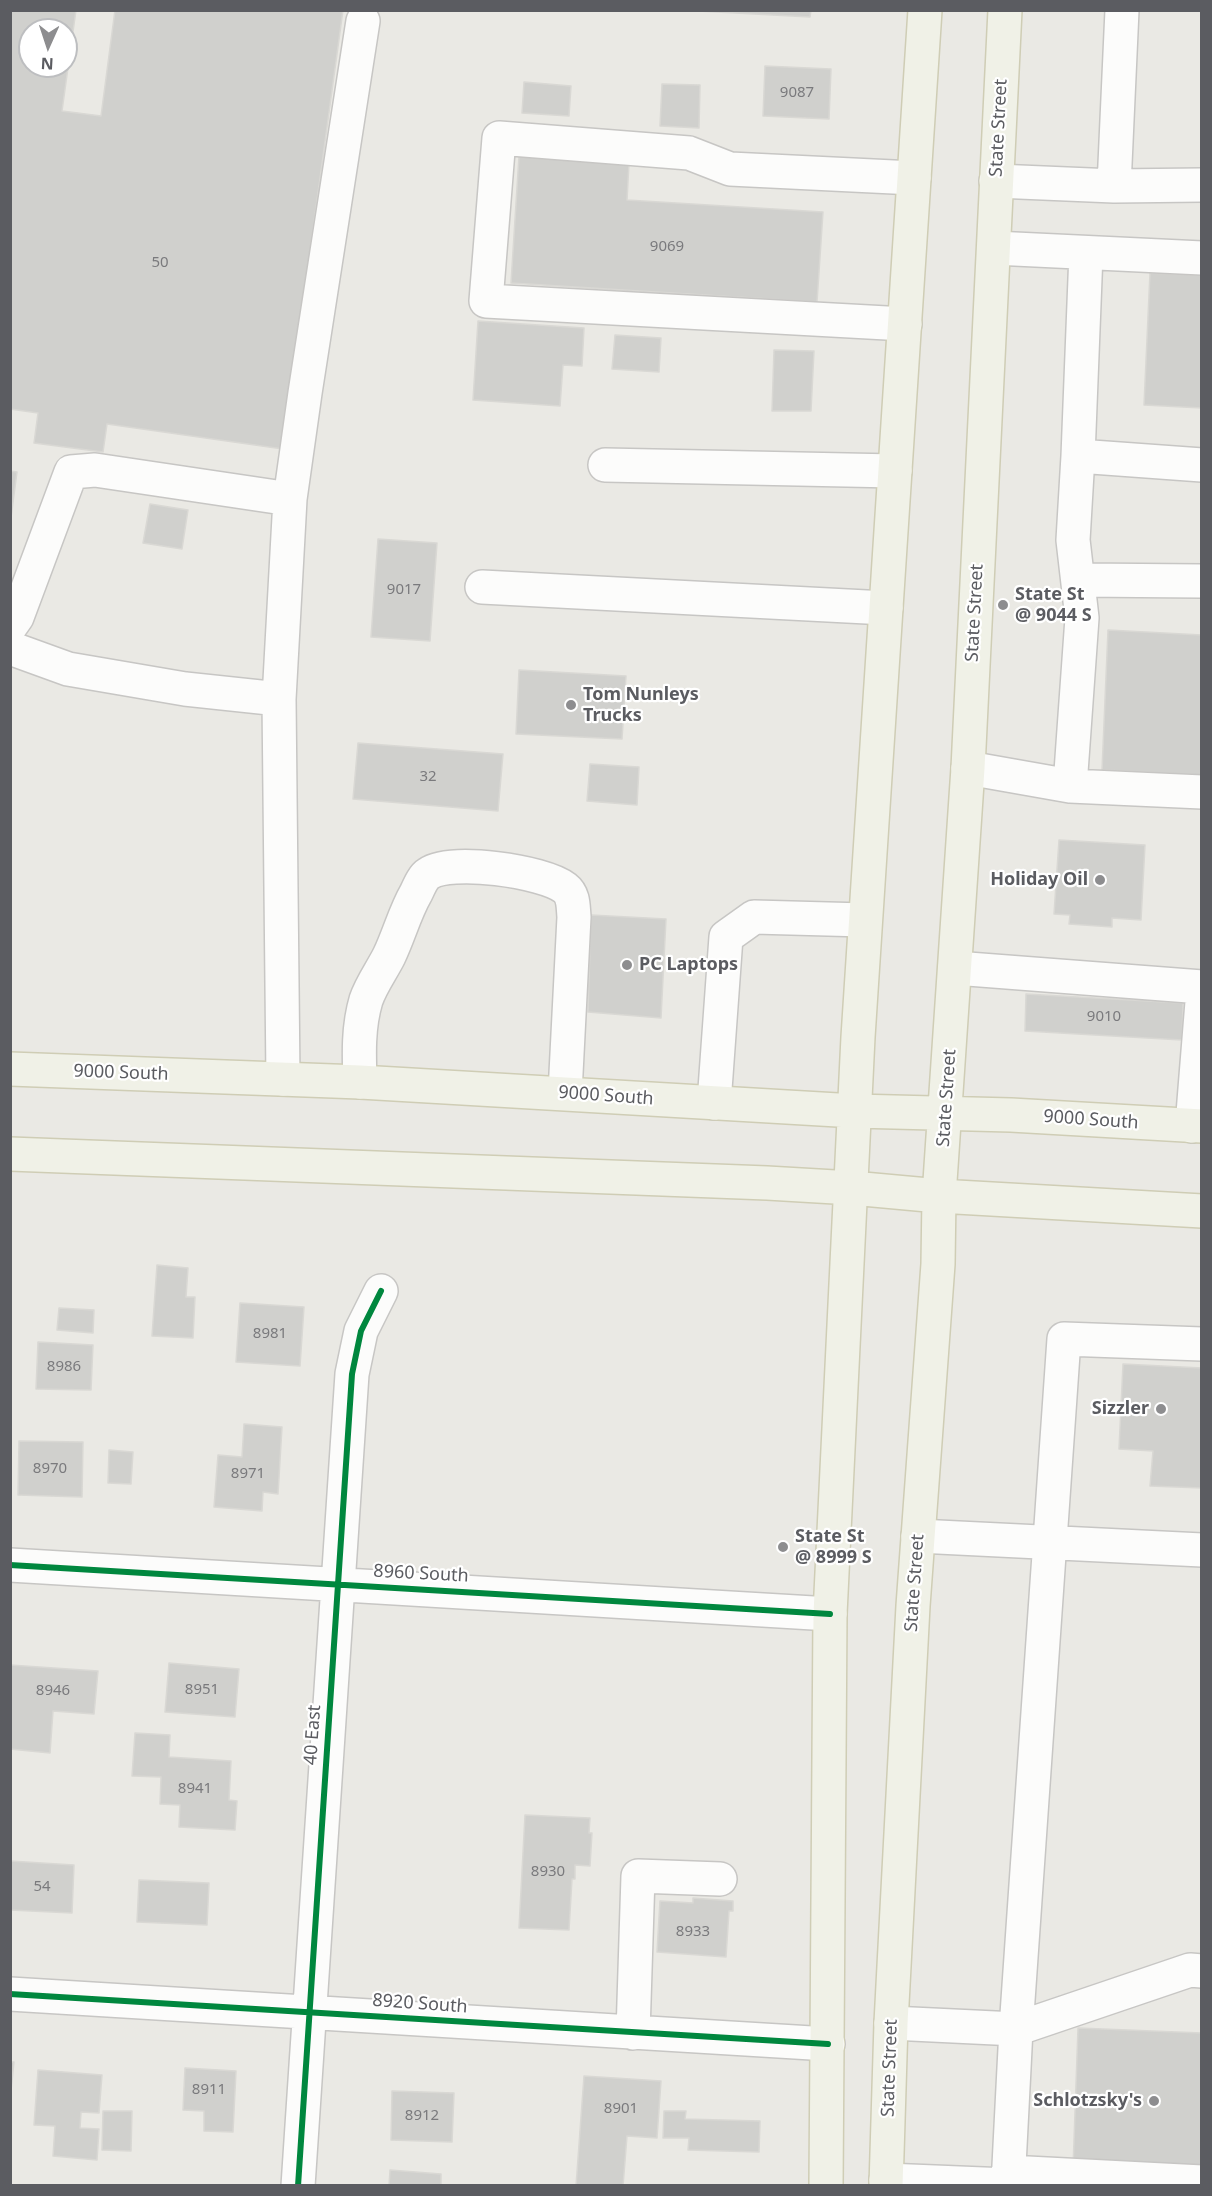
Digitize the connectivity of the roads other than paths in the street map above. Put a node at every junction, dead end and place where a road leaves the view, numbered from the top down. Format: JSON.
{"nodes":[{"id":1,"x":925,"y":10,"type":"edge"},
{"id":2,"x":1005,"y":10,"type":"edge"},
{"id":3,"x":1122,"y":10,"type":"edge"},
{"id":4,"x":363,"y":21,"type":"dead end"},
{"id":5,"x":914,"y":178,"type":"junction"},
{"id":6,"x":996,"y":182,"type":"junction"},
{"id":7,"x":1202,"y":185,"type":"edge"},
{"id":8,"x":1114,"y":186,"type":"junction"},
{"id":9,"x":994,"y":248,"type":"junction"},
{"id":10,"x":1086,"y":253,"type":"junction"},
{"id":11,"x":1202,"y":258,"type":"edge"},
{"id":12,"x":905,"y":324,"type":"junction"},
{"id":13,"x":1078,"y":456,"type":"junction"},
{"id":14,"x":605,"y":465,"type":"dead end"},
{"id":15,"x":1202,"y":465,"type":"edge"},
{"id":16,"x":895,"y":471,"type":"junction"},
{"id":17,"x":290,"y":500,"type":"junction"},
{"id":18,"x":1078,"y":580,"type":"junction"},
{"id":19,"x":1202,"y":581,"type":"edge"},
{"id":20,"x":482,"y":587,"type":"dead end"},
{"id":21,"x":886,"y":608,"type":"junction"},
{"id":22,"x":10,"y":627,"type":"edge"},
{"id":23,"x":10,"y":648,"type":"edge"},
{"id":24,"x":279,"y":699,"type":"junction"},
{"id":25,"x":968,"y":768,"type":"junction"},
{"id":26,"x":1070,"y":786,"type":"junction"},
{"id":27,"x":1202,"y":792,"type":"edge"},
{"id":28,"x":865,"y":920,"type":"junction"},
{"id":29,"x":955,"y":968,"type":"junction"},
{"id":30,"x":1202,"y":987,"type":"edge"},
{"id":31,"x":1202,"y":1002,"type":"edge"},
{"id":32,"x":10,"y":1069,"type":"edge"},
{"id":33,"x":283,"y":1079,"type":"junction"},
{"id":34,"x":360,"y":1082,"type":"junction"},
{"id":35,"x":565,"y":1093,"type":"junction"},
{"id":36,"x":714,"y":1103,"type":"junction"},
{"id":37,"x":855,"y":1111,"type":"junction"},
{"id":38,"x":946,"y":1112,"type":"junction"},
{"id":39,"x":1197,"y":1126,"type":"edge"},
{"id":40,"x":10,"y":1154,"type":"edge"},
{"id":41,"x":852,"y":1188,"type":"junction"},
{"id":42,"x":939,"y":1196,"type":"junction"},
{"id":43,"x":1202,"y":1210,"type":"edge"},
{"id":44,"x":381,"y":1292,"type":"dead end"},
{"id":45,"x":1202,"y":1344,"type":"edge"},
{"id":46,"x":918,"y":1536,"type":"junction"},
{"id":47,"x":1050,"y":1544,"type":"junction"},
{"id":48,"x":1202,"y":1550,"type":"edge"},
{"id":49,"x":10,"y":1565,"type":"edge"},
{"id":50,"x":339,"y":1584,"type":"junction"},
{"id":51,"x":830,"y":1614,"type":"junction"},
{"id":52,"x":720,"y":1880,"type":"dead end"},
{"id":53,"x":1202,"y":1971,"type":"edge"},
{"id":54,"x":10,"y":1994,"type":"edge"},
{"id":55,"x":310,"y":2012,"type":"junction"},
{"id":56,"x":891,"y":2024,"type":"junction"},
{"id":57,"x":1016,"y":2029,"type":"junction"},
{"id":58,"x":633,"y":2032,"type":"junction"},
{"id":59,"x":828,"y":2044,"type":"junction"},
{"id":60,"x":1008,"y":2179,"type":"edge"},
{"id":61,"x":1202,"y":2181,"type":"edge"},
{"id":62,"x":886,"y":2183,"type":"edge"},
{"id":63,"x":298,"y":2186,"type":"edge"},
{"id":64,"x":826,"y":2186,"type":"edge"}],
"edges":[{"from":1,"to":5,"type":"main road"},
{"from":2,"to":6,"type":"main road","name":"State Street"},
{"from":3,"to":8,"type":"street"},
{"from":4,"to":17,"type":"street"},
{"from":5,"to":12,"type":"main road"},
{"from":5,"to":12,"type":"street"},
{"from":6,"to":8,"type":"street"},
{"from":6,"to":9,"type":"main road","name":"State Street"},
{"from":7,"to":8,"type":"street"},
{"from":9,"to":10,"type":"street"},
{"from":9,"to":25,"type":"main road","name":"State Street"},
{"from":10,"to":11,"type":"street"},
{"from":10,"to":13,"type":"street"},
{"from":12,"to":16,"type":"main road"},
{"from":13,"to":15,"type":"street"},
{"from":13,"to":18,"type":"street"},
{"from":14,"to":16,"type":"street"},
{"from":16,"to":21,"type":"main road"},
{"from":17,"to":22,"type":"street"},
{"from":17,"to":24,"type":"street"},
{"from":18,"to":19,"type":"street"},
{"from":18,"to":26,"type":"street"},
{"from":20,"to":21,"type":"street"},
{"from":21,"to":28,"type":"main road"},
{"from":23,"to":24,"type":"street"},
{"from":24,"to":33,"type":"street"},
{"from":25,"to":26,"type":"street"},
{"from":25,"to":29,"type":"main road","name":"State Street"},
{"from":26,"to":27,"type":"street"},
{"from":28,"to":36,"type":"street"},
{"from":28,"to":37,"type":"main road"},
{"from":29,"to":30,"type":"street"},
{"from":29,"to":38,"type":"main road","name":"State Street"},
{"from":31,"to":39,"type":"street"},
{"from":32,"to":33,"type":"main road","name":"9000 South"},
{"from":33,"to":34,"type":"main road","name":"9000 South"},
{"from":34,"to":35,"type":"main road","name":"9000 South"},
{"from":34,"to":35,"type":"street"},
{"from":35,"to":36,"type":"main road","name":"9000 South"},
{"from":36,"to":37,"type":"main road","name":"9000 South"},
{"from":37,"to":38,"type":"main road","name":"9000 South"},
{"from":37,"to":41,"type":"main road"},
{"from":38,"to":39,"type":"main road","name":"9000 South"},
{"from":38,"to":42,"type":"main road","name":"State Street"},
{"from":40,"to":41,"type":"main road"},
{"from":41,"to":42,"type":"main road"},
{"from":41,"to":51,"type":"main road"},
{"from":42,"to":43,"type":"main road"},
{"from":42,"to":46,"type":"main road","name":"State Street"},
{"from":44,"to":50,"type":"street","name":"40 East"},
{"from":45,"to":47,"type":"street"},
{"from":46,"to":47,"type":"street"},
{"from":46,"to":56,"type":"main road","name":"State Street"},
{"from":47,"to":48,"type":"street"},
{"from":47,"to":57,"type":"street"},
{"from":49,"to":50,"type":"street","name":"8960 South"},
{"from":50,"to":51,"type":"street","name":"8960 South"},
{"from":50,"to":55,"type":"street","name":"40 East"},
{"from":51,"to":59,"type":"main road"},
{"from":52,"to":58,"type":"street"},
{"from":53,"to":57,"type":"street"},
{"from":54,"to":55,"type":"street","name":"8920 South"},
{"from":55,"to":58,"type":"street","name":"8920 South"},
{"from":55,"to":63,"type":"street","name":"40 East"},
{"from":56,"to":57,"type":"street"},
{"from":56,"to":62,"type":"main road","name":"State Street"},
{"from":57,"to":60,"type":"street"},
{"from":58,"to":59,"type":"street","name":"8920 South"},
{"from":59,"to":64,"type":"main road"},
{"from":60,"to":61,"type":"street"},
{"from":60,"to":62,"type":"street"}]}
